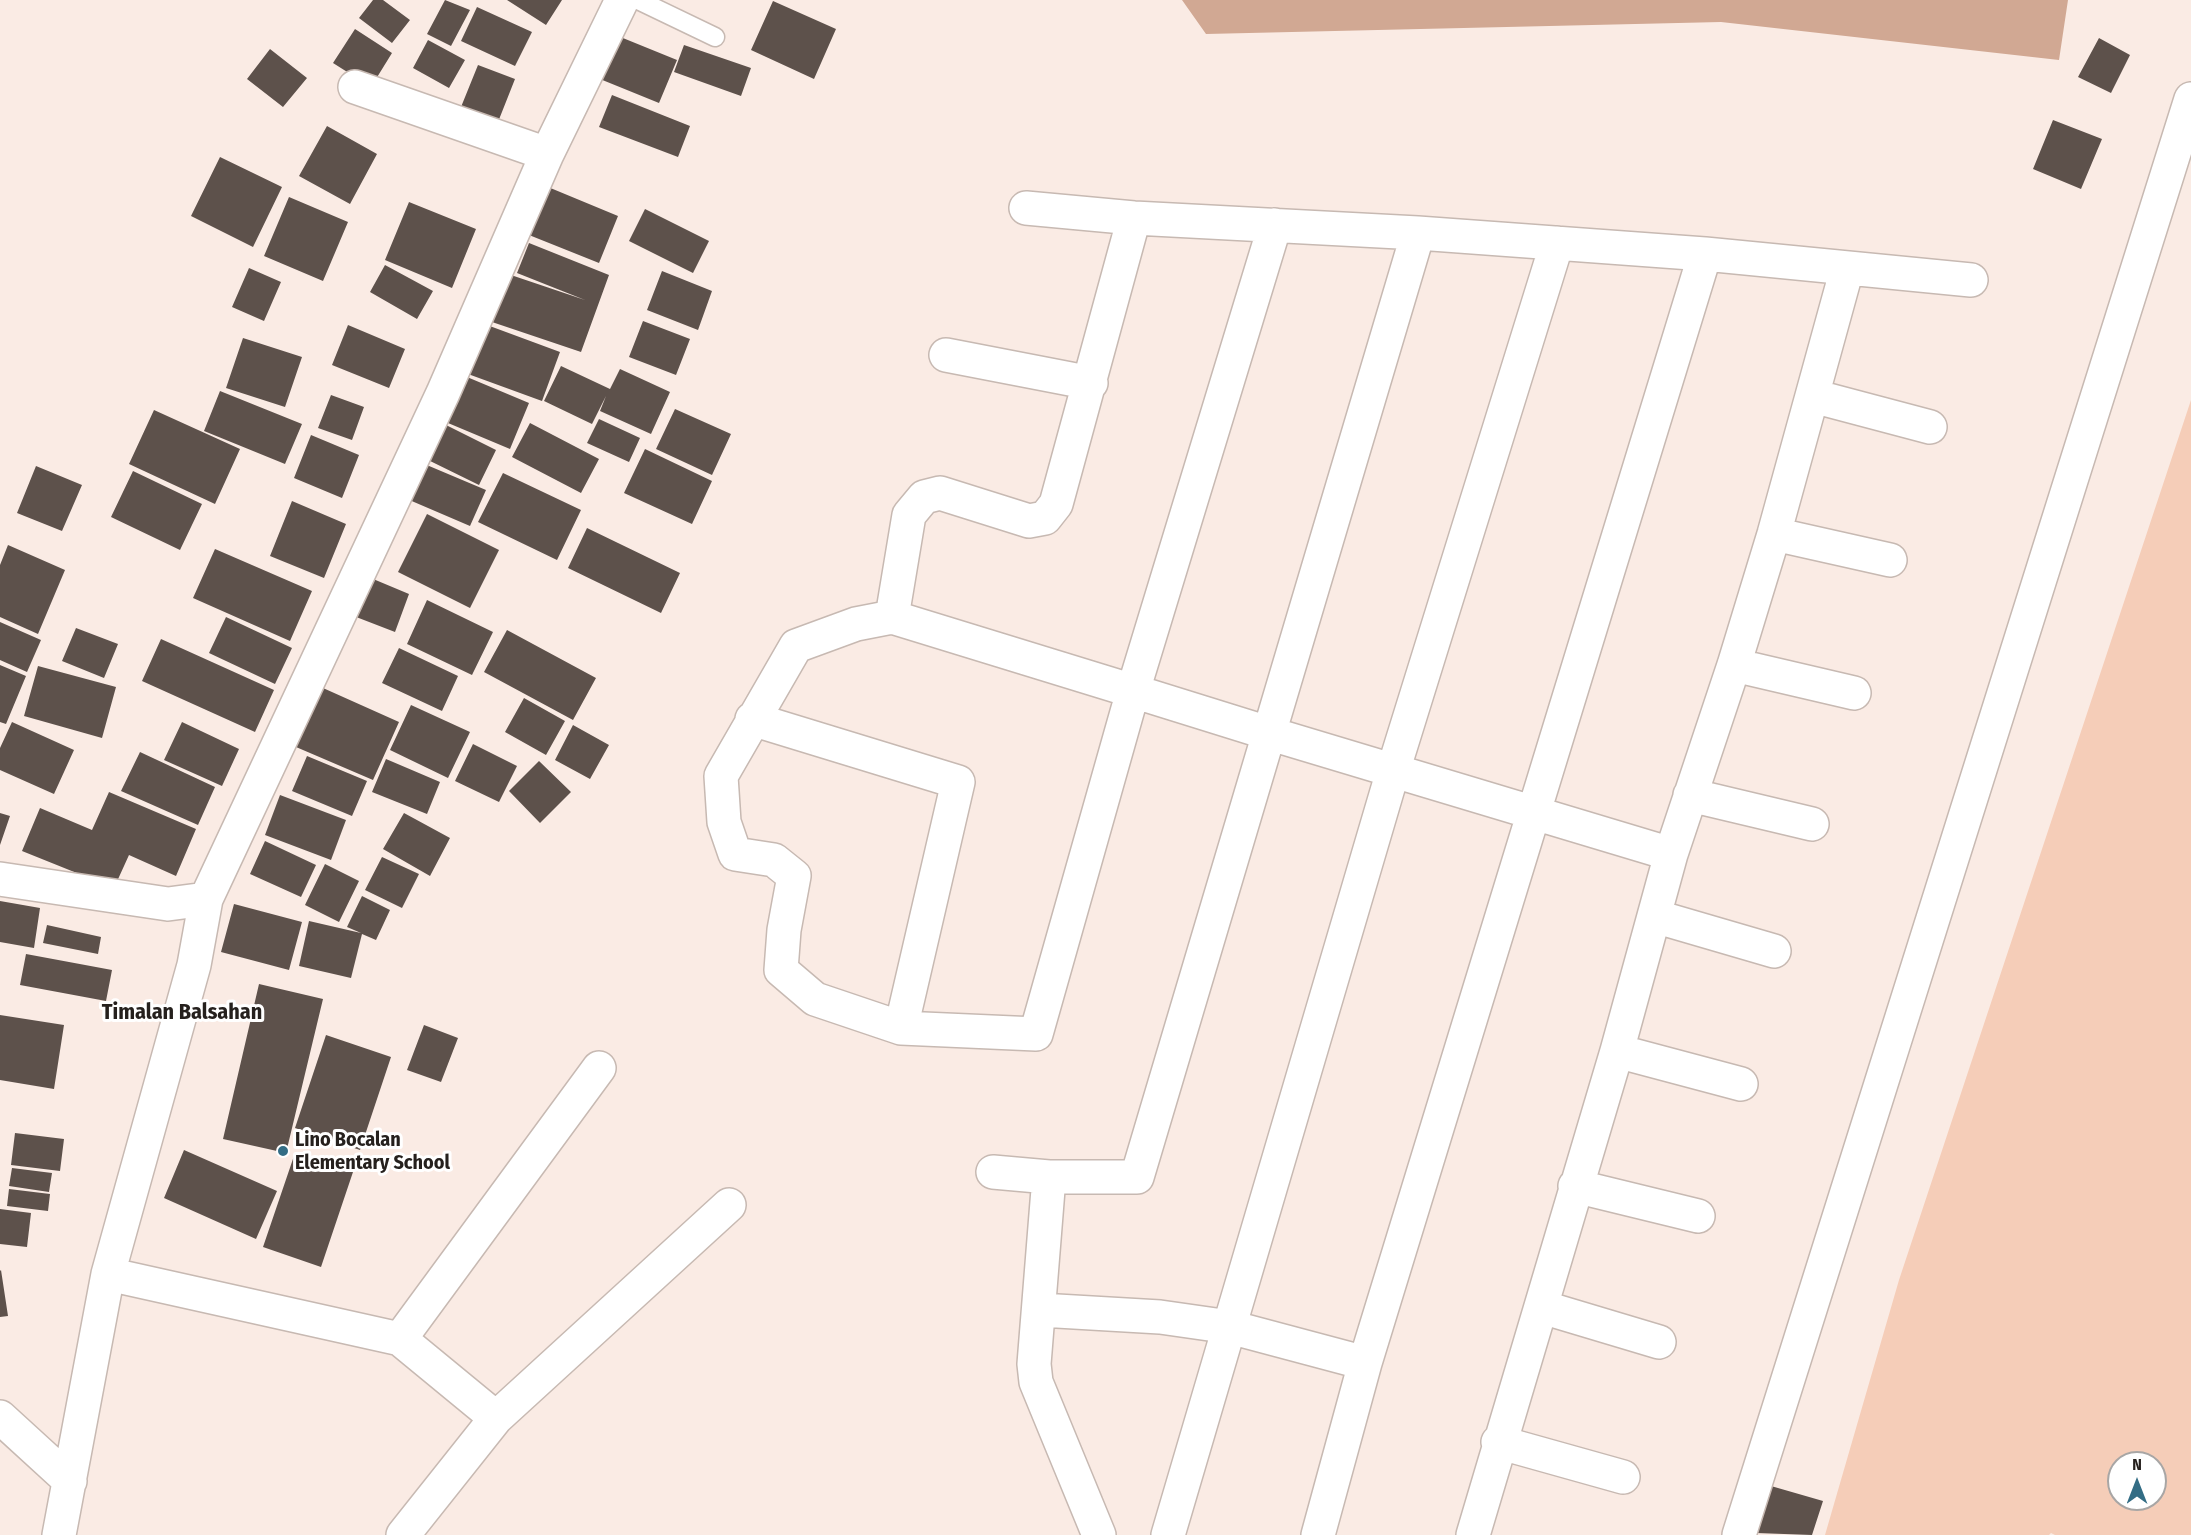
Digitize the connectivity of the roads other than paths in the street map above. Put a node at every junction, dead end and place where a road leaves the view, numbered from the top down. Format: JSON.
{"nodes":[{"id":1,"x":622,"y":0,"type":"edge"},
{"id":2,"x":638,"y":0,"type":"edge"},
{"id":3,"x":716,"y":37,"type":"dead end"},
{"id":4,"x":355,"y":87,"type":"dead end"},
{"id":5,"x":2191,"y":99,"type":"edge"},
{"id":6,"x":547,"y":154,"type":"junction"},
{"id":7,"x":1026,"y":208,"type":"dead end"},
{"id":8,"x":1134,"y":218,"type":"junction"},
{"id":9,"x":1275,"y":225,"type":"junction"},
{"id":10,"x":1418,"y":233,"type":"junction"},
{"id":11,"x":1557,"y":243,"type":"junction"},
{"id":12,"x":1705,"y":254,"type":"junction"},
{"id":13,"x":1847,"y":269,"type":"junction"},
{"id":14,"x":1971,"y":280,"type":"dead end"},
{"id":15,"x":946,"y":355,"type":"dead end"},
{"id":16,"x":1091,"y":383,"type":"junction"},
{"id":17,"x":1813,"y":396,"type":"junction"},
{"id":18,"x":1930,"y":427,"type":"dead end"},
{"id":19,"x":1774,"y":534,"type":"junction"},
{"id":20,"x":1890,"y":560,"type":"dead end"},
{"id":21,"x":892,"y":617,"type":"junction"},
{"id":22,"x":1734,"y":666,"type":"junction"},
{"id":23,"x":1133,"y":691,"type":"junction"},
{"id":24,"x":1854,"y":693,"type":"dead end"},
{"id":25,"x":752,"y":719,"type":"junction"},
{"id":26,"x":1268,"y":733,"type":"junction"},
{"id":27,"x":1393,"y":771,"type":"junction"},
{"id":28,"x":1690,"y":795,"type":"junction"},
{"id":29,"x":1532,"y":813,"type":"junction"},
{"id":30,"x":1812,"y":824,"type":"dead end"},
{"id":31,"x":1671,"y":854,"type":"junction"},
{"id":32,"x":0,"y":879,"type":"edge"},
{"id":33,"x":206,"y":899,"type":"junction"},
{"id":34,"x":1653,"y":916,"type":"junction"},
{"id":35,"x":1774,"y":951,"type":"dead end"},
{"id":36,"x":901,"y":1028,"type":"junction"},
{"id":37,"x":1617,"y":1051,"type":"junction"},
{"id":38,"x":599,"y":1068,"type":"dead end"},
{"id":39,"x":1741,"y":1084,"type":"dead end"},
{"id":40,"x":993,"y":1172,"type":"dead end"},
{"id":41,"x":1049,"y":1177,"type":"junction"},
{"id":42,"x":1575,"y":1186,"type":"junction"},
{"id":43,"x":729,"y":1205,"type":"dead end"},
{"id":44,"x":1698,"y":1216,"type":"dead end"},
{"id":45,"x":108,"y":1274,"type":"junction"},
{"id":46,"x":1542,"y":1306,"type":"junction"},
{"id":47,"x":1040,"y":1310,"type":"junction"},
{"id":48,"x":1230,"y":1327,"type":"junction"},
{"id":49,"x":400,"y":1339,"type":"junction"},
{"id":50,"x":1659,"y":1342,"type":"dead end"},
{"id":51,"x":1365,"y":1363,"type":"junction"},
{"id":52,"x":0,"y":1417,"type":"edge"},
{"id":53,"x":496,"y":1418,"type":"junction"},
{"id":54,"x":1498,"y":1442,"type":"junction"},
{"id":55,"x":1623,"y":1477,"type":"dead end"},
{"id":56,"x":70,"y":1480,"type":"junction"},
{"id":57,"x":59,"y":1535,"type":"edge"},
{"id":58,"x":403,"y":1535,"type":"edge"},
{"id":59,"x":1099,"y":1535,"type":"edge"},
{"id":60,"x":1168,"y":1535,"type":"edge"},
{"id":61,"x":1318,"y":1535,"type":"edge"},
{"id":62,"x":1473,"y":1535,"type":"edge"},
{"id":63,"x":1739,"y":1535,"type":"edge"}],
"edges":[{"from":1,"to":6,"type":"street"},
{"from":2,"to":3,"type":"lane"},
{"from":4,"to":6,"type":"street"},
{"from":5,"to":63,"type":"street"},
{"from":6,"to":33,"type":"street"},
{"from":7,"to":8,"type":"street"},
{"from":8,"to":9,"type":"street"},
{"from":8,"to":16,"type":"street"},
{"from":9,"to":10,"type":"street"},
{"from":9,"to":23,"type":"street"},
{"from":10,"to":11,"type":"street"},
{"from":10,"to":26,"type":"street"},
{"from":11,"to":12,"type":"street"},
{"from":11,"to":27,"type":"street"},
{"from":12,"to":13,"type":"street"},
{"from":12,"to":29,"type":"street"},
{"from":13,"to":14,"type":"street"},
{"from":13,"to":17,"type":"street"},
{"from":15,"to":16,"type":"street"},
{"from":16,"to":21,"type":"street"},
{"from":17,"to":18,"type":"street"},
{"from":17,"to":19,"type":"street"},
{"from":19,"to":20,"type":"street"},
{"from":19,"to":22,"type":"street"},
{"from":21,"to":23,"type":"street"},
{"from":21,"to":25,"type":"street"},
{"from":22,"to":24,"type":"street"},
{"from":22,"to":28,"type":"street"},
{"from":23,"to":26,"type":"street"},
{"from":23,"to":36,"type":"street"},
{"from":25,"to":36,"type":"street"},
{"from":25,"to":36,"type":"street"},
{"from":26,"to":27,"type":"street"},
{"from":26,"to":41,"type":"street"},
{"from":27,"to":29,"type":"street"},
{"from":27,"to":48,"type":"street"},
{"from":28,"to":30,"type":"street"},
{"from":28,"to":31,"type":"street"},
{"from":29,"to":31,"type":"street"},
{"from":29,"to":51,"type":"street"},
{"from":31,"to":34,"type":"street"},
{"from":32,"to":33,"type":"street"},
{"from":33,"to":45,"type":"street"},
{"from":34,"to":35,"type":"street"},
{"from":34,"to":37,"type":"street"},
{"from":37,"to":39,"type":"street"},
{"from":37,"to":42,"type":"street"},
{"from":38,"to":49,"type":"street"},
{"from":40,"to":41,"type":"street"},
{"from":41,"to":47,"type":"street"},
{"from":42,"to":44,"type":"street"},
{"from":42,"to":46,"type":"street"},
{"from":43,"to":53,"type":"street"},
{"from":45,"to":49,"type":"street"},
{"from":45,"to":56,"type":"street"},
{"from":46,"to":50,"type":"street"},
{"from":46,"to":54,"type":"street"},
{"from":47,"to":48,"type":"street"},
{"from":47,"to":59,"type":"street"},
{"from":48,"to":51,"type":"street"},
{"from":48,"to":60,"type":"street"},
{"from":49,"to":53,"type":"street"},
{"from":51,"to":61,"type":"street"},
{"from":52,"to":56,"type":"street"},
{"from":53,"to":58,"type":"street"},
{"from":54,"to":55,"type":"street"},
{"from":54,"to":62,"type":"street"},
{"from":56,"to":57,"type":"street"}]}
